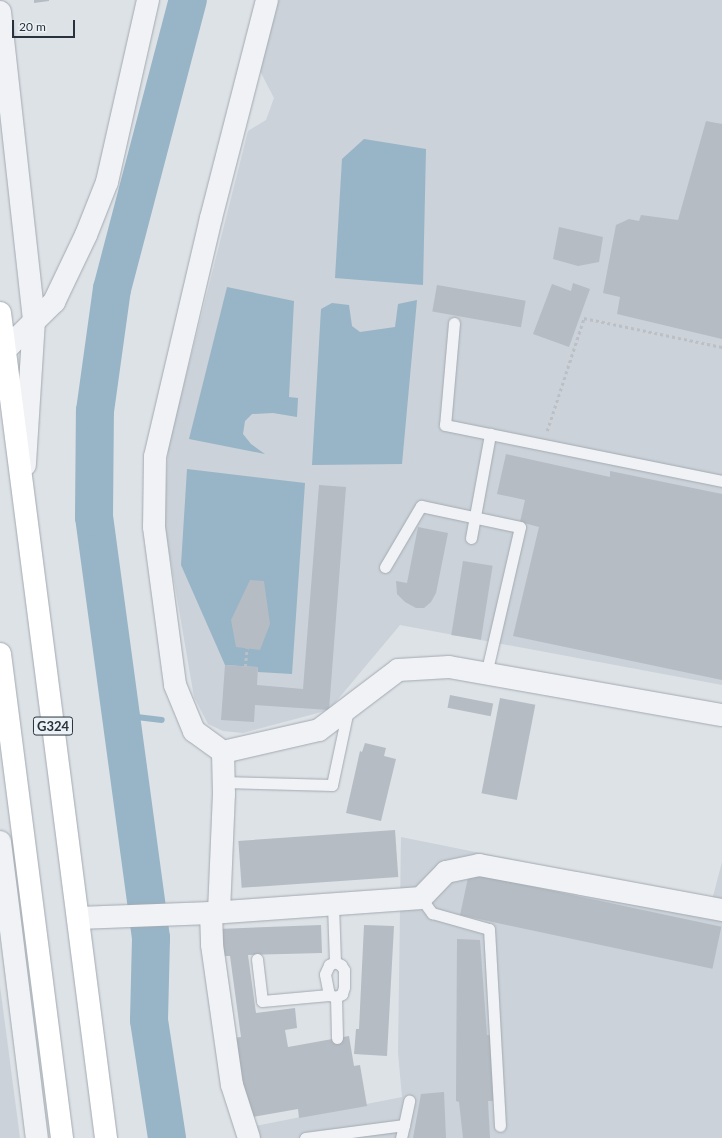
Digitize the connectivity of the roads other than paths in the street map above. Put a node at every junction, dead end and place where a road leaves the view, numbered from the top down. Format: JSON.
{"nodes":[{"id":1,"x":148,"y":0,"type":"edge"},
{"id":2,"x":267,"y":0,"type":"edge"},
{"id":3,"x":0,"y":12,"type":"edge"},
{"id":4,"x":0,"y":314,"type":"edge"},
{"id":5,"x":34,"y":320,"type":"junction"},
{"id":6,"x":454,"y":323,"type":"dead end"},
{"id":7,"x":5,"y":350,"type":"junction"},
{"id":8,"x":490,"y":434,"type":"junction"},
{"id":9,"x":722,"y":481,"type":"edge"},
{"id":10,"x":23,"y":494,"type":"junction"},
{"id":11,"x":474,"y":517,"type":"junction"},
{"id":12,"x":471,"y":538,"type":"dead end"},
{"id":13,"x":384,"y":567,"type":"dead end"},
{"id":14,"x":0,"y":654,"type":"edge"},
{"id":15,"x":486,"y":674,"type":"junction"},
{"id":16,"x":349,"y":707,"type":"junction"},
{"id":17,"x":722,"y":715,"type":"edge"},
{"id":18,"x":223,"y":752,"type":"junction"},
{"id":19,"x":224,"y":782,"type":"junction"},
{"id":20,"x":0,"y":842,"type":"edge"},
{"id":21,"x":2,"y":865,"type":"edge"},
{"id":22,"x":27,"y":867,"type":"junction"},
{"id":23,"x":421,"y":898,"type":"junction"},
{"id":24,"x":333,"y":905,"type":"junction"},
{"id":25,"x":722,"y":910,"type":"edge"},
{"id":26,"x":211,"y":913,"type":"junction"},
{"id":27,"x":78,"y":918,"type":"junction"},
{"id":28,"x":257,"y":959,"type":"dead end"},
{"id":29,"x":335,"y":962,"type":"junction"},
{"id":30,"x":332,"y":996,"type":"junction"},
{"id":31,"x":337,"y":1038,"type":"dead end"},
{"id":32,"x":409,"y":1101,"type":"dead end"},
{"id":33,"x":404,"y":1125,"type":"junction"},
{"id":34,"x":500,"y":1126,"type":"dead end"},
{"id":35,"x":38,"y":1138,"type":"edge"},
{"id":36,"x":62,"y":1138,"type":"edge"},
{"id":37,"x":106,"y":1138,"type":"edge"},
{"id":38,"x":249,"y":1138,"type":"edge"},
{"id":39,"x":305,"y":1138,"type":"edge"},
{"id":40,"x":401,"y":1138,"type":"edge"}],
"edges":[{"from":1,"to":5,"type":"street"},
{"from":2,"to":18,"type":"street"},
{"from":3,"to":5,"type":"street"},
{"from":4,"to":7,"type":"highway","number":"G324"},
{"from":5,"to":7,"type":"street"},
{"from":5,"to":10,"type":"street"},
{"from":6,"to":8,"type":"lane"},
{"from":7,"to":10,"type":"highway","number":"G324"},
{"from":8,"to":9,"type":"lane"},
{"from":8,"to":11,"type":"lane"},
{"from":10,"to":27,"type":"highway","number":"G324"},
{"from":11,"to":12,"type":"lane"},
{"from":11,"to":13,"type":"lane"},
{"from":11,"to":15,"type":"lane"},
{"from":14,"to":22,"type":"highway"},
{"from":15,"to":16,"type":"street"},
{"from":15,"to":17,"type":"street"},
{"from":16,"to":18,"type":"street"},
{"from":16,"to":19,"type":"lane"},
{"from":18,"to":19,"type":"street"},
{"from":19,"to":26,"type":"street"},
{"from":20,"to":21,"type":"street"},
{"from":21,"to":22,"type":"street"},
{"from":21,"to":35,"type":"street"},
{"from":22,"to":36,"type":"highway"},
{"from":23,"to":24,"type":"street"},
{"from":23,"to":25,"type":"street"},
{"from":23,"to":34,"type":"lane"},
{"from":24,"to":26,"type":"street"},
{"from":24,"to":29,"type":"lane"},
{"from":26,"to":27,"type":"street"},
{"from":26,"to":38,"type":"street"},
{"from":27,"to":37,"type":"highway","number":"G324"},
{"from":28,"to":30,"type":"lane"},
{"from":29,"to":30,"type":"lane"},
{"from":29,"to":30,"type":"lane"},
{"from":30,"to":31,"type":"lane"},
{"from":32,"to":33,"type":"lane"},
{"from":33,"to":39,"type":"lane"},
{"from":33,"to":40,"type":"lane"}]}
